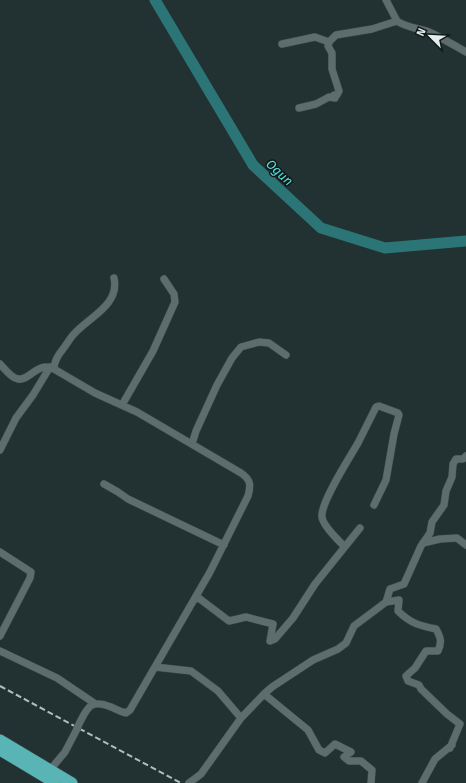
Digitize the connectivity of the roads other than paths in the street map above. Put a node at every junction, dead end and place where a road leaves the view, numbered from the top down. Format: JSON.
{"nodes":[{"id":1,"x":386,"y":0,"type":"edge"},
{"id":2,"x":396,"y":21,"type":"junction"},
{"id":3,"x":329,"y":42,"type":"junction"},
{"id":4,"x":282,"y":44,"type":"dead end"},
{"id":5,"x":466,"y":52,"type":"edge"},
{"id":6,"x":300,"y":108,"type":"dead end"},
{"id":7,"x":114,"y":278,"type":"dead end"},
{"id":8,"x":164,"y":279,"type":"dead end"},
{"id":9,"x":286,"y":355,"type":"dead end"},
{"id":10,"x":0,"y":364,"type":"edge"},
{"id":11,"x":52,"y":368,"type":"junction"},
{"id":12,"x":122,"y":405,"type":"junction"},
{"id":13,"x":192,"y":444,"type":"junction"},
{"id":14,"x":0,"y":450,"type":"edge"},
{"id":15,"x":466,"y":456,"type":"edge"},
{"id":16,"x":104,"y":484,"type":"dead end"},
{"id":17,"x":374,"y":505,"type":"dead end"},
{"id":18,"x":360,"y":528,"type":"dead end"},
{"id":19,"x":423,"y":543,"type":"junction"},
{"id":20,"x":224,"y":545,"type":"junction"},
{"id":21,"x":466,"y":545,"type":"edge"},
{"id":22,"x":344,"y":546,"type":"junction"},
{"id":23,"x":0,"y":552,"type":"edge"},
{"id":24,"x":196,"y":596,"type":"junction"},
{"id":25,"x":386,"y":602,"type":"junction"},
{"id":26,"x":0,"y":636,"type":"edge"},
{"id":27,"x":0,"y":651,"type":"edge"},
{"id":28,"x":155,"y":667,"type":"junction"},
{"id":29,"x":264,"y":694,"type":"junction"},
{"id":30,"x":94,"y":703,"type":"junction"},
{"id":31,"x":241,"y":718,"type":"junction"},
{"id":32,"x":466,"y":732,"type":"edge"},
{"id":33,"x":0,"y":740,"type":"edge"},
{"id":34,"x":450,"y":748,"type":"junction"},
{"id":35,"x":0,"y":750,"type":"edge"},
{"id":36,"x":50,"y":770,"type":"junction"},
{"id":37,"x":55,"y":783,"type":"edge"},
{"id":38,"x":72,"y":783,"type":"edge"},
{"id":39,"x":189,"y":783,"type":"edge"},
{"id":40,"x":371,"y":783,"type":"edge"},
{"id":41,"x":422,"y":783,"type":"edge"}],
"edges":[{"from":1,"to":2,"type":"street"},
{"from":2,"to":3,"type":"street"},
{"from":2,"to":5,"type":"street"},
{"from":3,"to":4,"type":"street"},
{"from":3,"to":6,"type":"street"},
{"from":7,"to":11,"type":"street"},
{"from":8,"to":12,"type":"street"},
{"from":9,"to":13,"type":"street"},
{"from":10,"to":11,"type":"street"},
{"from":11,"to":12,"type":"street"},
{"from":11,"to":14,"type":"street"},
{"from":12,"to":13,"type":"street"},
{"from":13,"to":20,"type":"street"},
{"from":15,"to":19,"type":"street"},
{"from":16,"to":20,"type":"street"},
{"from":17,"to":22,"type":"street"},
{"from":18,"to":22,"type":"street"},
{"from":19,"to":21,"type":"street"},
{"from":19,"to":25,"type":"street"},
{"from":20,"to":24,"type":"street"},
{"from":22,"to":24,"type":"street"},
{"from":23,"to":26,"type":"street"},
{"from":24,"to":28,"type":"street"},
{"from":25,"to":29,"type":"street"},
{"from":25,"to":34,"type":"street"},
{"from":27,"to":30,"type":"street"},
{"from":28,"to":30,"type":"street"},
{"from":28,"to":31,"type":"street"},
{"from":29,"to":31,"type":"street"},
{"from":29,"to":40,"type":"street"},
{"from":30,"to":36,"type":"street"},
{"from":31,"to":39,"type":"street"},
{"from":32,"to":34,"type":"street"},
{"from":33,"to":36,"type":"highway"},
{"from":34,"to":41,"type":"street"},
{"from":35,"to":37,"type":"highway"},
{"from":36,"to":38,"type":"highway"}]}
